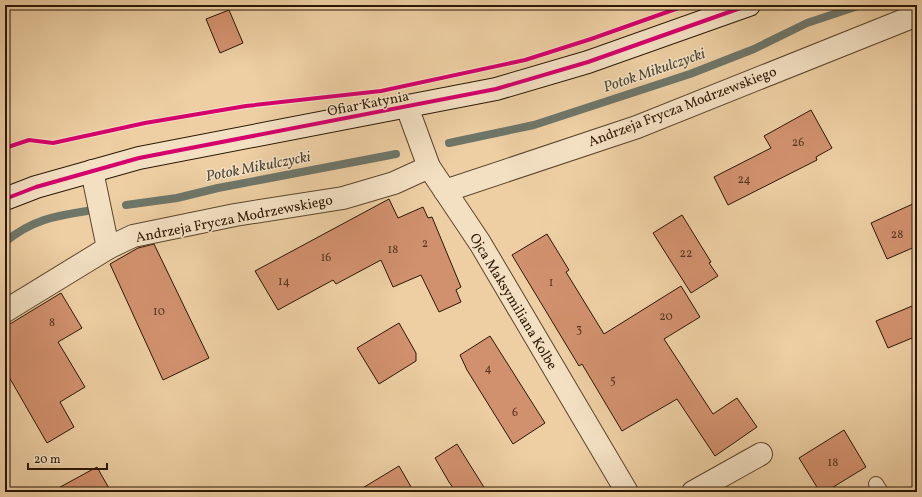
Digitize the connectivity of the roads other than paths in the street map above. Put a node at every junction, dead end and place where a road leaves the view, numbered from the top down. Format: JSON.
{"nodes":[{"id":1,"x":749,"y":5,"type":"edge"},
{"id":2,"x":917,"y":15,"type":"edge"},
{"id":3,"x":407,"y":107,"type":"junction"},
{"id":4,"x":429,"y":167,"type":"junction"},
{"id":5,"x":92,"y":171,"type":"junction"},
{"id":6,"x":445,"y":191,"type":"junction"},
{"id":7,"x":6,"y":197,"type":"edge"},
{"id":8,"x":108,"y":248,"type":"junction"},
{"id":9,"x":5,"y":311,"type":"edge"},
{"id":10,"x":761,"y":454,"type":"dead end"},
{"id":11,"x":628,"y":492,"type":"edge"},
{"id":12,"x":693,"y":492,"type":"edge"}],
"edges":[{"from":1,"to":3,"type":"street","name":"Ofiar Katynia"},
{"from":2,"to":6,"type":"street","name":"Andrzeja Frycza Modrzewskiego"},
{"from":3,"to":4,"type":"street","name":"Ojca Maksymiliana Kolbe"},
{"from":3,"to":5,"type":"street","name":"Ofiar Katynia"},
{"from":4,"to":6,"type":"street","name":"Ojca Maksymiliana Kolbe"},
{"from":4,"to":8,"type":"street","name":"Andrzeja Frycza Modrzewskiego"},
{"from":5,"to":7,"type":"street","name":"Ofiar Katynia"},
{"from":5,"to":8,"type":"street"},
{"from":6,"to":11,"type":"street","name":"Ojca Maksymiliana Kolbe"},
{"from":8,"to":9,"type":"street","name":"Andrzeja Frycza Modrzewskiego"},
{"from":10,"to":12,"type":"street"}]}
